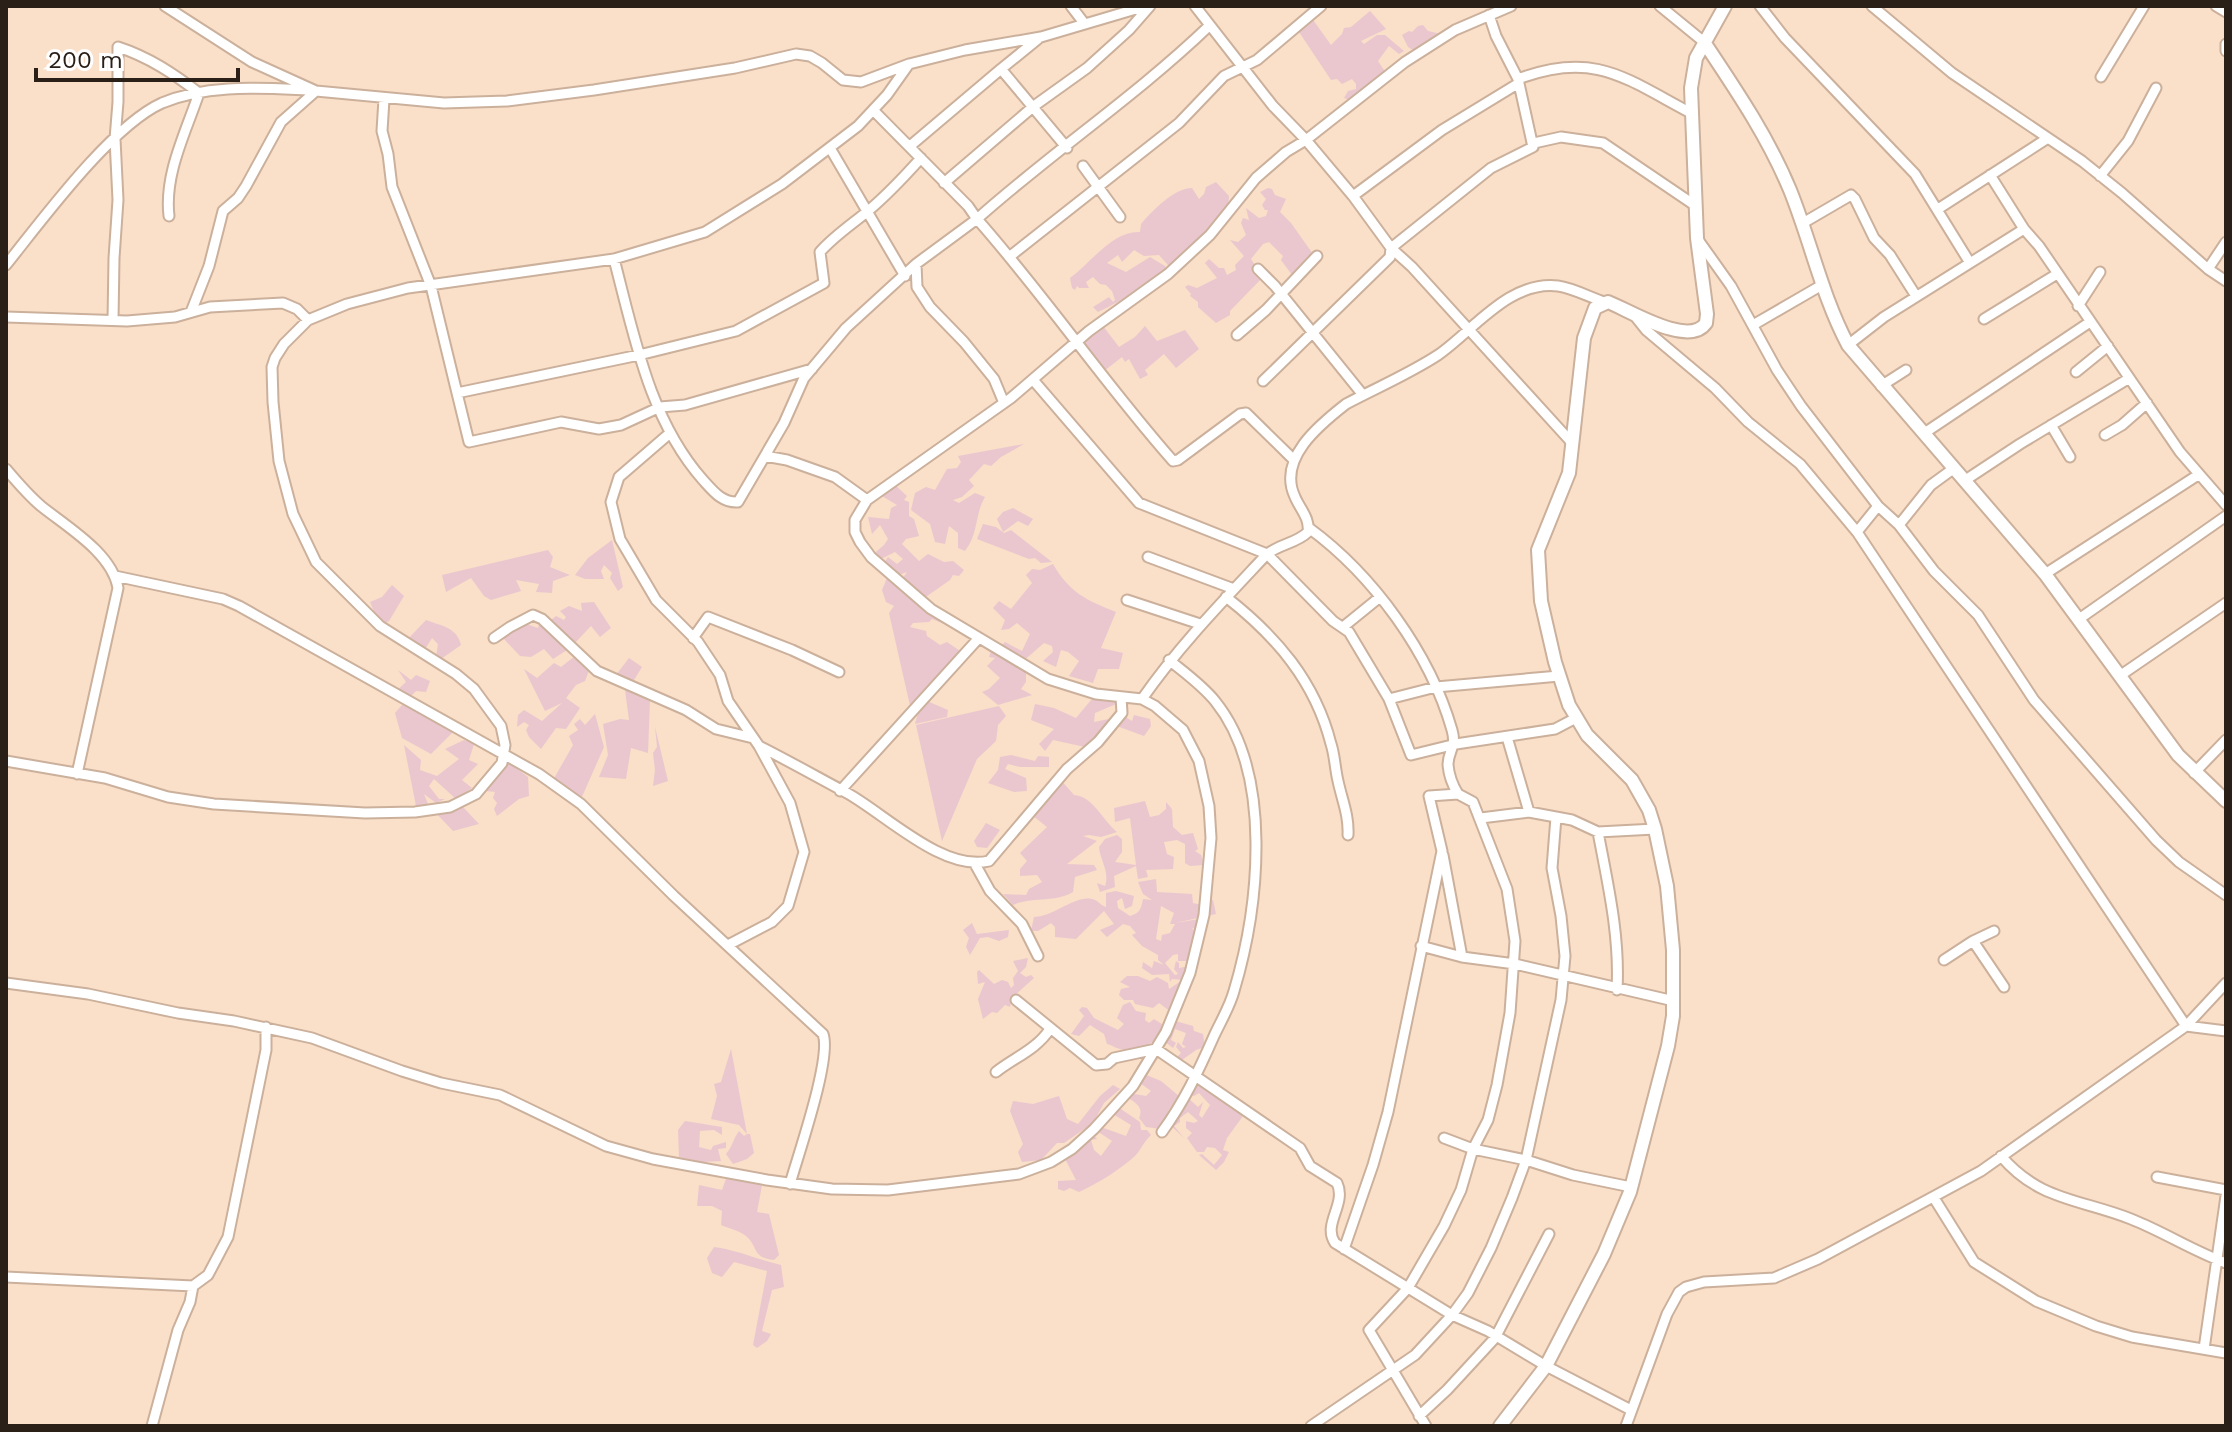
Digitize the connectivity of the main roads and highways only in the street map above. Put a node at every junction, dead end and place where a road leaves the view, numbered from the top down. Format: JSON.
{"nodes":[{"id":1,"x":1725,"y":6,"type":"edge"},
{"id":2,"x":1704,"y":42,"type":"junction"},
{"id":3,"x":2224,"y":796,"type":"edge"},
{"id":4,"x":1500,"y":1426,"type":"edge"}],
"edges":[{"from":1,"to":2,"type":"main road"},
{"from":2,"to":3,"type":"main road"},
{"from":2,"to":4,"type":"main road"}]}
